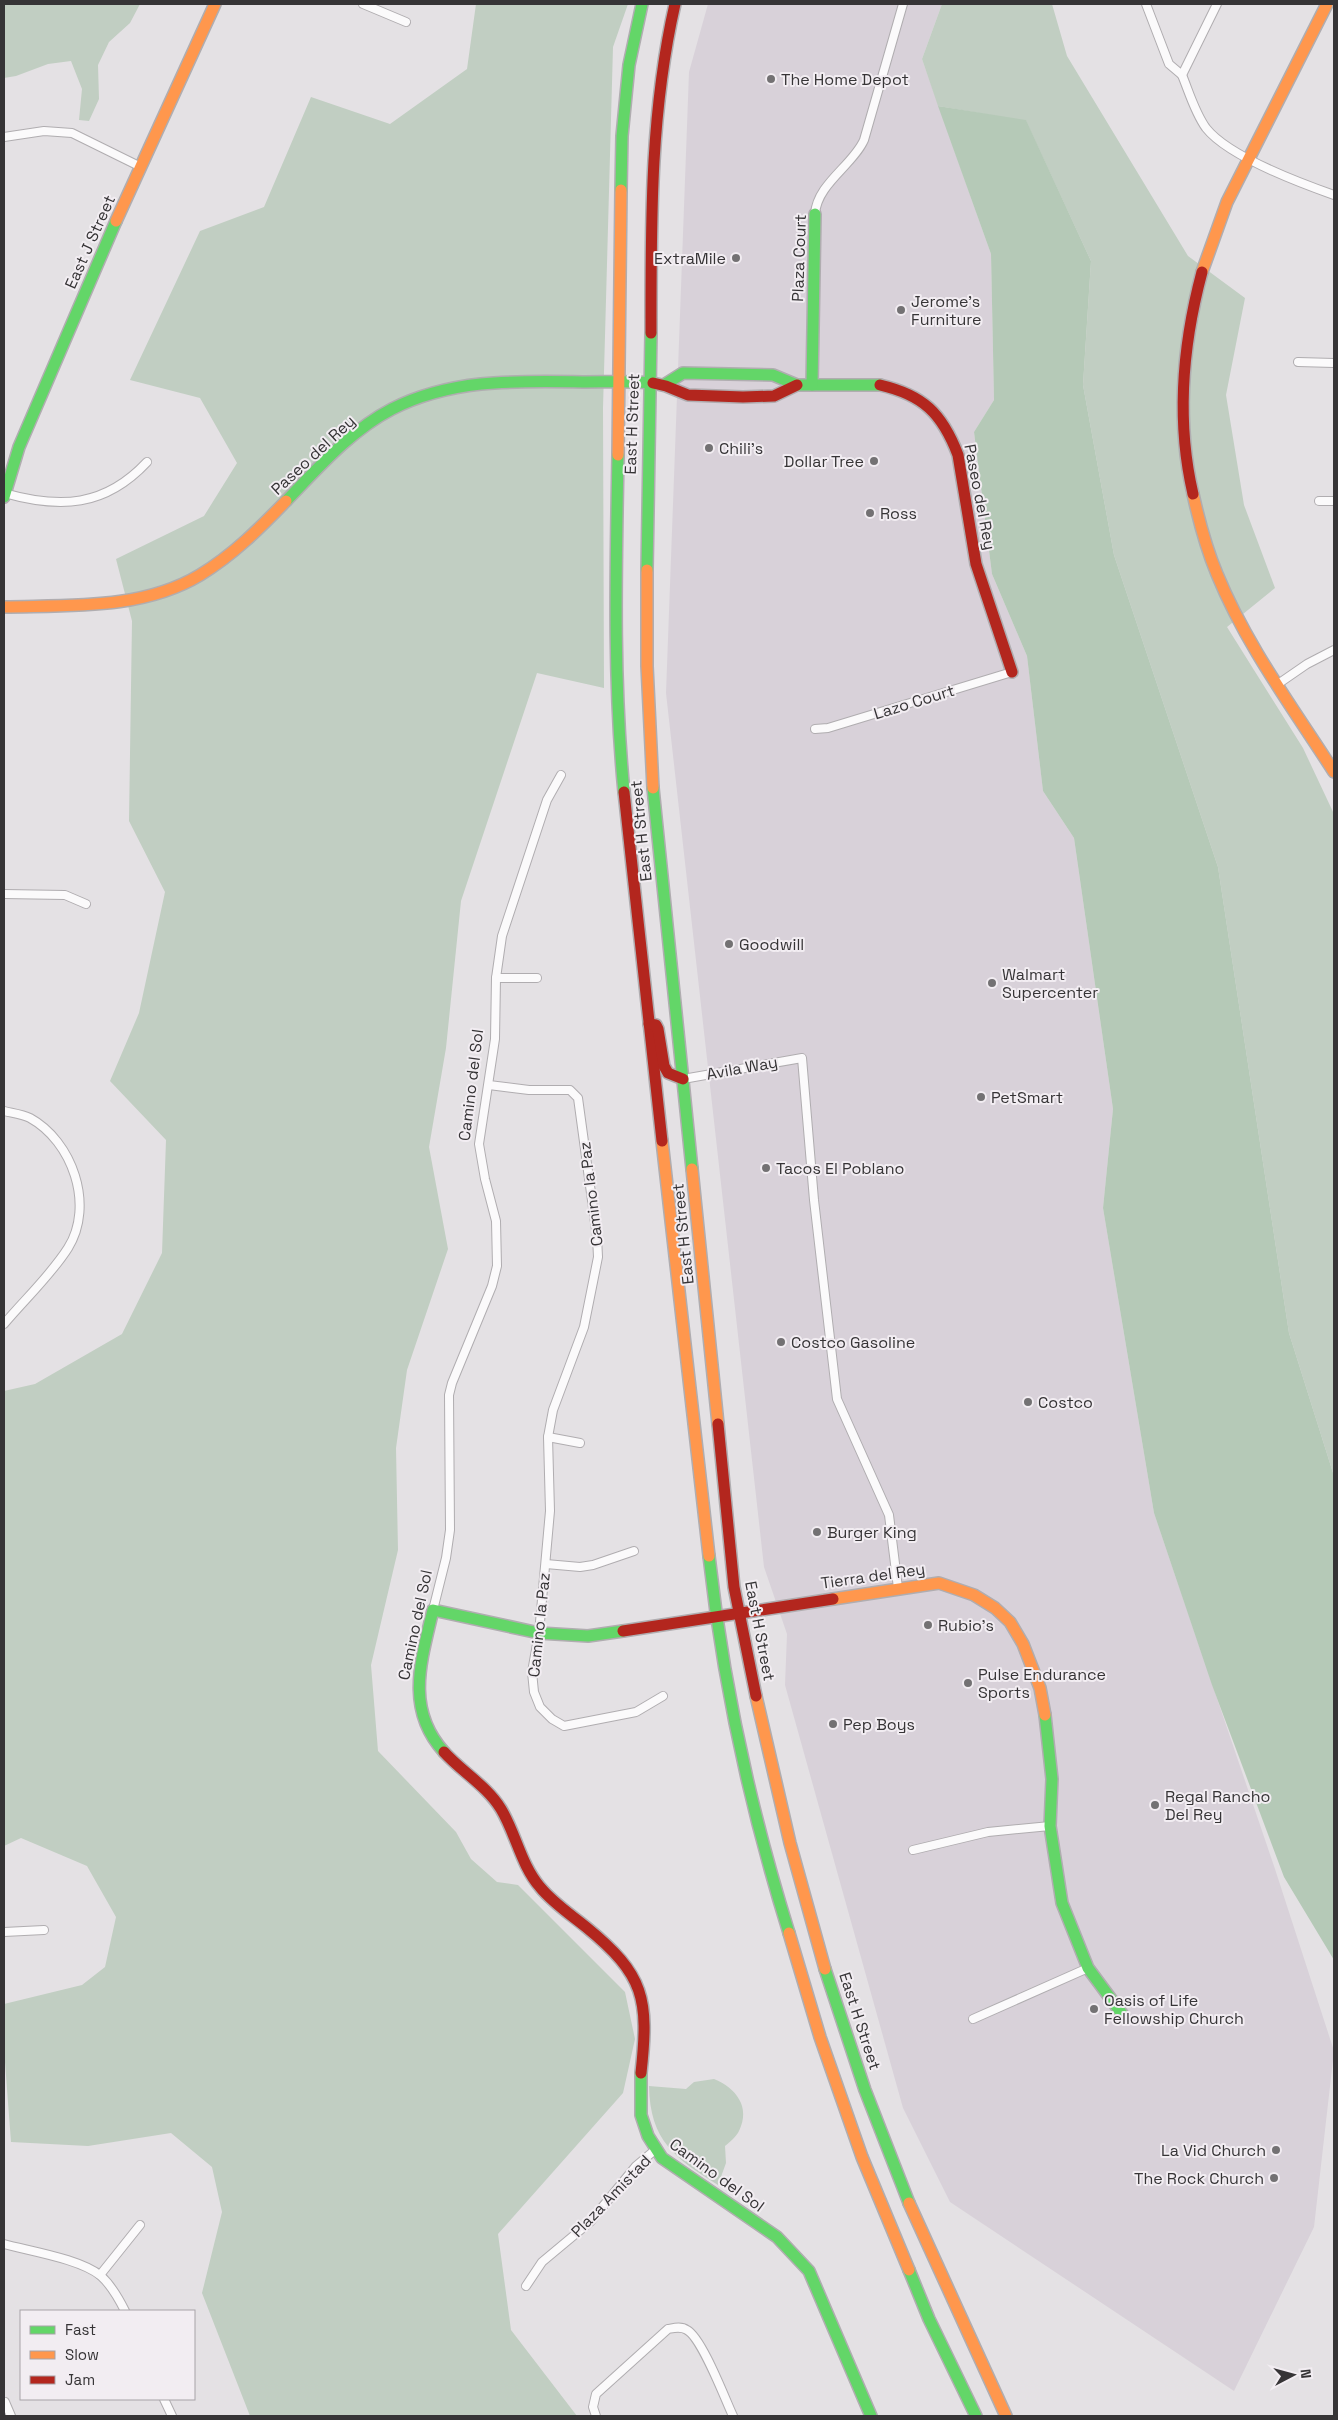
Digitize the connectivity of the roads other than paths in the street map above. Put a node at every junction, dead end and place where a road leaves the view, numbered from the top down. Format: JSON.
{"nodes":[{"id":1,"x":215,"y":4,"type":"edge"},
{"id":2,"x":364,"y":4,"type":"edge"},
{"id":3,"x":642,"y":4,"type":"edge"},
{"id":4,"x":675,"y":4,"type":"edge"},
{"id":5,"x":903,"y":4,"type":"edge"},
{"id":6,"x":1146,"y":4,"type":"edge"},
{"id":7,"x":1217,"y":4,"type":"edge"},
{"id":8,"x":1327,"y":4,"type":"edge"},
{"id":9,"x":406,"y":22,"type":"dead end"},
{"id":10,"x":1182,"y":75,"type":"junction"},
{"id":11,"x":4,"y":137,"type":"edge"},
{"id":12,"x":1250,"y":158,"type":"junction"},
{"id":13,"x":141,"y":167,"type":"junction"},
{"id":14,"x":1334,"y":195,"type":"edge"},
{"id":15,"x":815,"y":214,"type":"joint"},
{"id":16,"x":1298,"y":362,"type":"dead end"},
{"id":17,"x":1334,"y":362,"type":"edge"},
{"id":18,"x":619,"y":382,"type":"junction"},
{"id":19,"x":650,"y":384,"type":"junction"},
{"id":20,"x":664,"y":385,"type":"junction"},
{"id":21,"x":797,"y":385,"type":"junction"},
{"id":22,"x":812,"y":385,"type":"junction"},
{"id":23,"x":147,"y":462,"type":"dead end"},
{"id":24,"x":4,"y":493,"type":"edge"},
{"id":25,"x":4,"y":497,"type":"edge"},
{"id":26,"x":1319,"y":501,"type":"dead end"},
{"id":27,"x":1334,"y":501,"type":"edge"},
{"id":28,"x":4,"y":607,"type":"edge"},
{"id":29,"x":1334,"y":650,"type":"edge"},
{"id":30,"x":1012,"y":672,"type":"joint"},
{"id":31,"x":1278,"y":684,"type":"junction"},
{"id":32,"x":815,"y":729,"type":"dead end"},
{"id":33,"x":1334,"y":772,"type":"edge"},
{"id":34,"x":561,"y":775,"type":"dead end"},
{"id":35,"x":4,"y":894,"type":"edge"},
{"id":36,"x":86,"y":904,"type":"dead end"},
{"id":37,"x":496,"y":978,"type":"junction"},
{"id":38,"x":536,"y":978,"type":"dead end"},
{"id":39,"x":649,"y":1024,"type":"junction"},
{"id":40,"x":683,"y":1079,"type":"junction"},
{"id":41,"x":489,"y":1084,"type":"junction"},
{"id":42,"x":4,"y":1111,"type":"edge"},
{"id":43,"x":4,"y":1324,"type":"edge"},
{"id":44,"x":548,"y":1437,"type":"junction"},
{"id":45,"x":580,"y":1442,"type":"dead end"},
{"id":46,"x":634,"y":1552,"type":"dead end"},
{"id":47,"x":546,"y":1564,"type":"junction"},
{"id":48,"x":898,"y":1588,"type":"junction"},
{"id":49,"x":434,"y":1610,"type":"junction"},
{"id":50,"x":738,"y":1613,"type":"junction"},
{"id":51,"x":716,"y":1617,"type":"junction"},
{"id":52,"x":539,"y":1633,"type":"junction"},
{"id":53,"x":663,"y":1696,"type":"dead end"},
{"id":54,"x":1050,"y":1826,"type":"junction"},
{"id":55,"x":913,"y":1850,"type":"dead end"},
{"id":56,"x":44,"y":1930,"type":"dead end"},
{"id":57,"x":4,"y":1932,"type":"edge"},
{"id":58,"x":1088,"y":1968,"type":"junction"},
{"id":59,"x":1125,"y":2018,"type":"dead end"},
{"id":60,"x":973,"y":2019,"type":"dead end"},
{"id":61,"x":655,"y":2150,"type":"junction"},
{"id":62,"x":140,"y":2225,"type":"dead end"},
{"id":63,"x":4,"y":2244,"type":"edge"},
{"id":64,"x":100,"y":2275,"type":"junction"},
{"id":65,"x":526,"y":2286,"type":"dead end"},
{"id":66,"x":124,"y":2310,"type":"edge"},
{"id":67,"x":164,"y":2400,"type":"edge"},
{"id":68,"x":5,"y":2402,"type":"dead end"},
{"id":69,"x":11,"y":2416,"type":"edge"},
{"id":70,"x":172,"y":2416,"type":"edge"},
{"id":71,"x":596,"y":2416,"type":"edge"},
{"id":72,"x":733,"y":2416,"type":"edge"},
{"id":73,"x":871,"y":2416,"type":"edge"},
{"id":74,"x":976,"y":2416,"type":"edge"},
{"id":75,"x":1006,"y":2416,"type":"edge"}],
"edges":[{"from":1,"to":13,"type":"main road","name":"East J Street"},
{"from":2,"to":9,"type":"street"},
{"from":3,"to":18,"type":"main road","name":"East H Street"},
{"from":4,"to":19,"type":"main road","name":"East H Street"},
{"from":5,"to":15,"type":"street","name":"Plaza Court"},
{"from":6,"to":10,"type":"street"},
{"from":7,"to":10,"type":"street"},
{"from":8,"to":12,"type":"main road"},
{"from":10,"to":12,"type":"street"},
{"from":11,"to":13,"type":"street"},
{"from":12,"to":14,"type":"street"},
{"from":12,"to":31,"type":"main road"},
{"from":13,"to":24,"type":"main road","name":"East J Street"},
{"from":15,"to":22,"type":"main road","name":"Plaza Court"},
{"from":16,"to":17,"type":"street"},
{"from":18,"to":19,"type":"main road","name":"Paseo del Rey"},
{"from":18,"to":28,"type":"main road","name":"Paseo del Rey"},
{"from":18,"to":39,"type":"main road","name":"East H Street"},
{"from":19,"to":20,"type":"main road","name":"Paseo del Rey"},
{"from":19,"to":40,"type":"main road","name":"East H Street"},
{"from":20,"to":21,"type":"main road","name":"Paseo del Rey"},
{"from":20,"to":21,"type":"main road","name":"Paseo del Rey"},
{"from":21,"to":22,"type":"main road","name":"Paseo del Rey"},
{"from":22,"to":30,"type":"main road","name":"Paseo del Rey"},
{"from":23,"to":24,"type":"street"},
{"from":24,"to":25,"type":"main road","name":"East J Street"},
{"from":26,"to":27,"type":"street"},
{"from":29,"to":31,"type":"street"},
{"from":30,"to":32,"type":"street","name":"Lazo Court"},
{"from":31,"to":33,"type":"main road"},
{"from":34,"to":37,"type":"street","name":"Camino del Sol"},
{"from":35,"to":36,"type":"street"},
{"from":37,"to":38,"type":"street"},
{"from":37,"to":41,"type":"street","name":"Camino del Sol"},
{"from":39,"to":40,"type":"main road"},
{"from":39,"to":51,"type":"main road","name":"East H Street"},
{"from":40,"to":48,"type":"street","name":"Avila Way"},
{"from":40,"to":50,"type":"main road","name":"East H Street"},
{"from":41,"to":44,"type":"street","name":"Camino la Paz"},
{"from":41,"to":49,"type":"street","name":"Camino del Sol"},
{"from":42,"to":43,"type":"street"},
{"from":44,"to":45,"type":"street"},
{"from":44,"to":47,"type":"street","name":"Camino la Paz"},
{"from":46,"to":47,"type":"street"},
{"from":47,"to":52,"type":"street","name":"Camino la Paz"},
{"from":48,"to":50,"type":"main road","name":"Tierra del Rey"},
{"from":48,"to":54,"type":"main road","name":"Tierra del Rey"},
{"from":49,"to":52,"type":"main road","name":"Tierra del Rey"},
{"from":49,"to":61,"type":"main road","name":"Camino del Sol"},
{"from":50,"to":51,"type":"main road","name":"Tierra del Rey"},
{"from":50,"to":75,"type":"main road","name":"East H Street"},
{"from":51,"to":52,"type":"main road","name":"Tierra del Rey"},
{"from":51,"to":74,"type":"main road","name":"East H Street"},
{"from":52,"to":53,"type":"street","name":"Camino la Paz"},
{"from":54,"to":55,"type":"street"},
{"from":54,"to":58,"type":"main road","name":"Tierra del Rey"},
{"from":56,"to":57,"type":"street"},
{"from":58,"to":59,"type":"main road","name":"Tierra del Rey"},
{"from":58,"to":60,"type":"street"},
{"from":61,"to":65,"type":"street","name":"Plaza Amistad"},
{"from":61,"to":73,"type":"main road","name":"Camino del Sol"},
{"from":62,"to":64,"type":"street"},
{"from":63,"to":64,"type":"street"},
{"from":64,"to":66,"type":"street"},
{"from":67,"to":70,"type":"street"},
{"from":68,"to":69,"type":"street"},
{"from":71,"to":72,"type":"street"}]}
